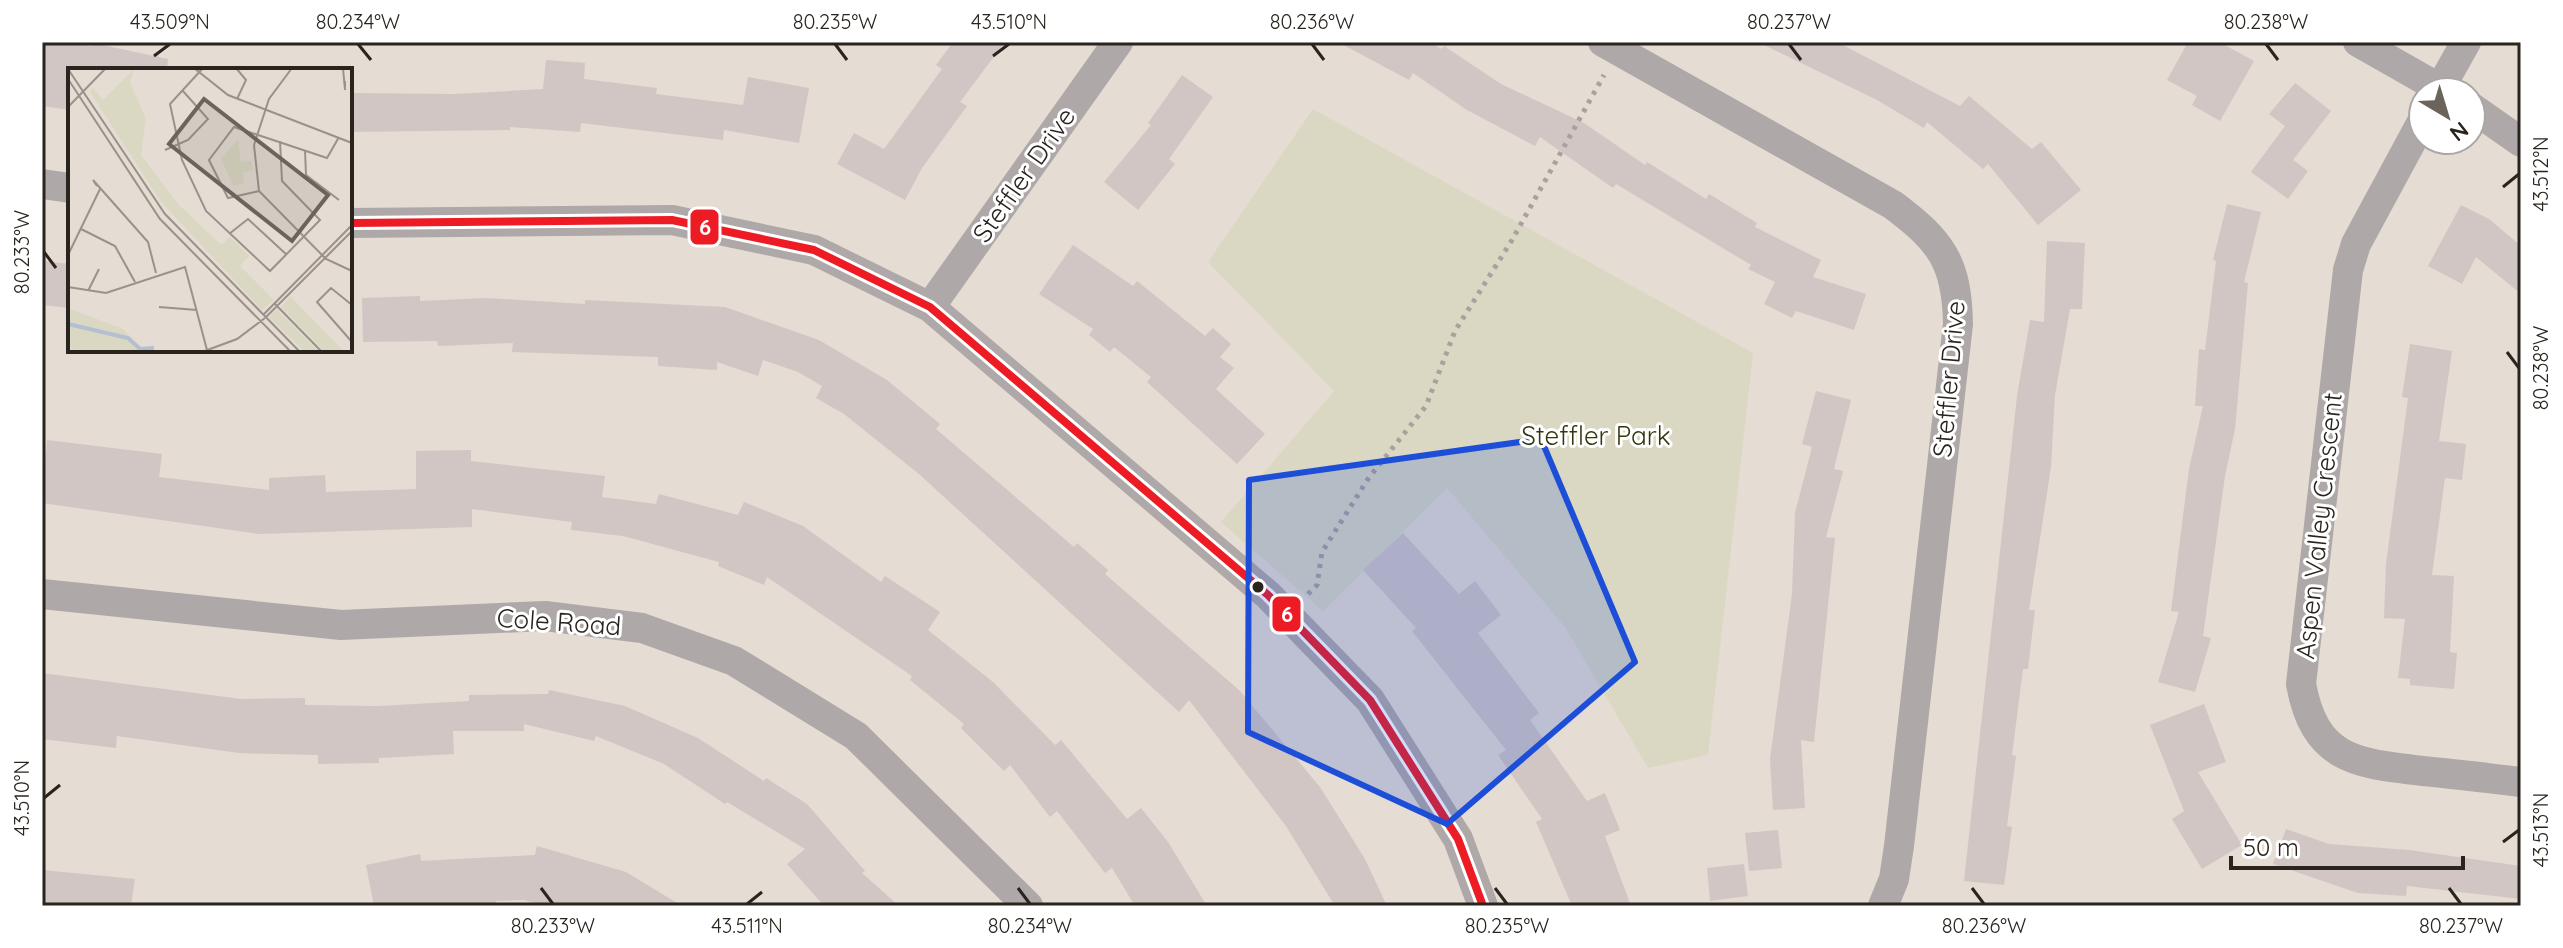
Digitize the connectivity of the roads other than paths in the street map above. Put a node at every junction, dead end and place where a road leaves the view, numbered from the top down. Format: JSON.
{"nodes":[{"id":1,"x":1118,"y":42,"type":"edge"},
{"id":2,"x":2358,"y":42,"type":"edge"},
{"id":3,"x":2466,"y":42,"type":"edge"},
{"id":4,"x":1610,"y":46,"type":"edge"},
{"id":5,"x":2416,"y":76,"type":"edge"},
{"id":6,"x":2449,"y":76,"type":"edge"},
{"id":7,"x":2487,"y":118,"type":"edge"},
{"id":8,"x":2521,"y":142,"type":"edge"},
{"id":9,"x":2407,"y":150,"type":"edge"},
{"id":10,"x":42,"y":184,"type":"edge"},
{"id":11,"x":68,"y":188,"type":"edge"},
{"id":12,"x":352,"y":223,"type":"edge"},
{"id":13,"x":930,"y":307,"type":"junction"},
{"id":14,"x":42,"y":594,"type":"edge"},
{"id":15,"x":2521,"y":782,"type":"edge"},
{"id":16,"x":1028,"y":906,"type":"edge"},
{"id":17,"x":1483,"y":906,"type":"edge"},
{"id":18,"x":1883,"y":906,"type":"edge"}],
"edges":[{"from":1,"to":13,"type":"street","name":"Steffler Drive"},
{"from":2,"to":5,"type":"street"},
{"from":3,"to":6,"type":"street"},
{"from":4,"to":18,"type":"street","name":"Steffler Drive"},
{"from":7,"to":8,"type":"street"},
{"from":9,"to":15,"type":"street","name":"Aspen Valley Crescent"},
{"from":10,"to":11,"type":"street"},
{"from":12,"to":13,"type":"street"},
{"from":13,"to":17,"type":"street"},
{"from":14,"to":16,"type":"street","name":"Cole Road"}]}
